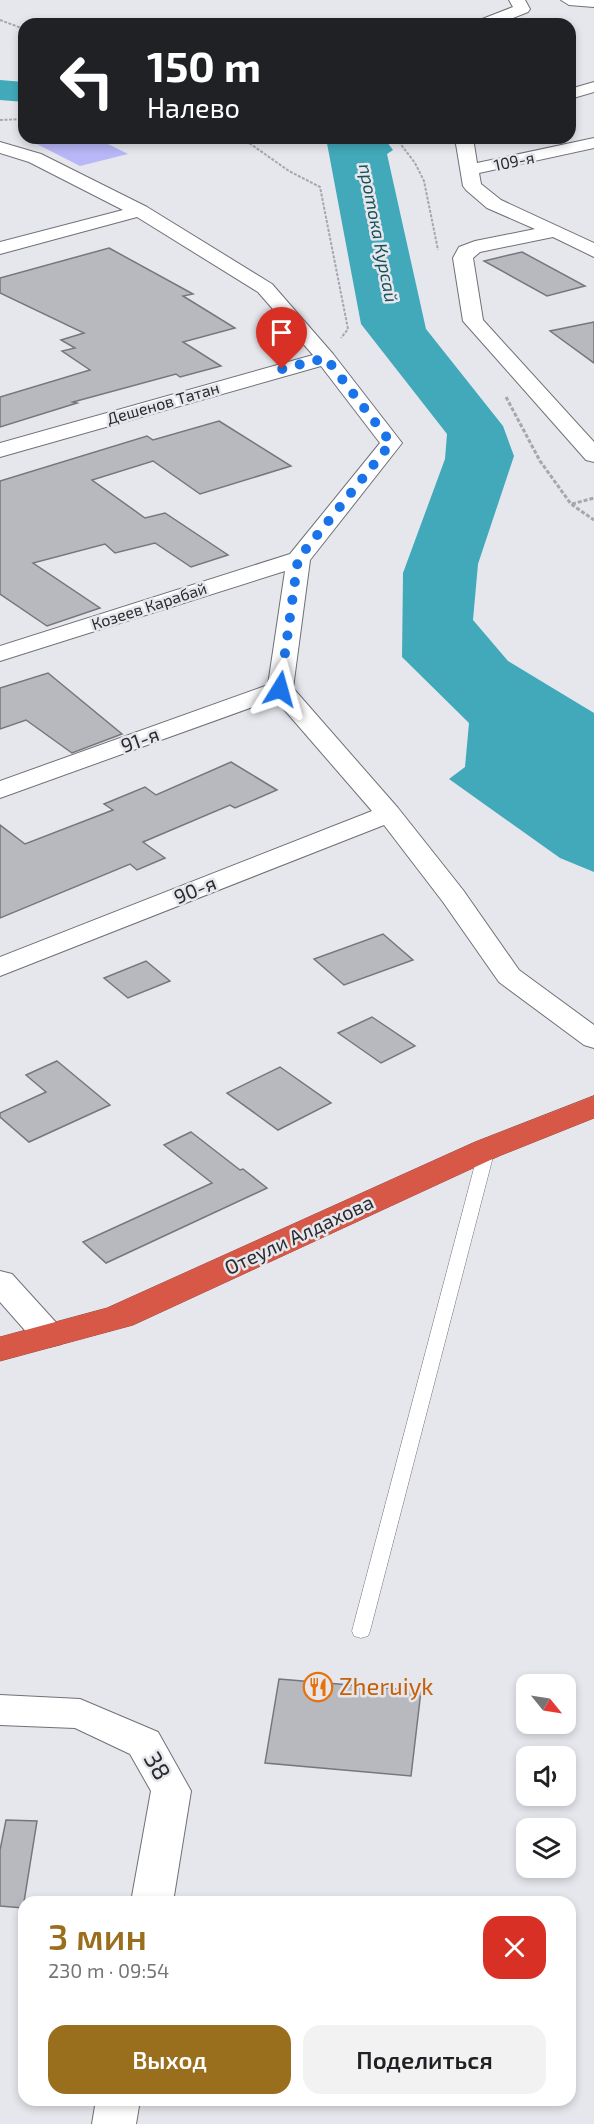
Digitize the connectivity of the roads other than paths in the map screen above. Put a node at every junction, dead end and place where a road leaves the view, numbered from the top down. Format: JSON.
{"nodes":[{"id":1,"x":517,"y":0,"type":"edge"},
{"id":2,"x":569,"y":0,"type":"edge"},
{"id":3,"x":594,"y":2,"type":"edge"},
{"id":4,"x":499,"y":18,"type":"edge"},
{"id":5,"x":594,"y":87,"type":"edge"},
{"id":6,"x":576,"y":92,"type":"edge"},
{"id":7,"x":594,"y":143,"type":"edge"},
{"id":8,"x":465,"y":144,"type":"edge"},
{"id":9,"x":0,"y":147,"type":"edge"},
{"id":10,"x":469,"y":170,"type":"junction"},
{"id":11,"x":140,"y":211,"type":"junction"},
{"id":12,"x":594,"y":233,"type":"edge"},
{"id":13,"x":563,"y":235,"type":"junction"},
{"id":14,"x":0,"y":248,"type":"edge"},
{"id":15,"x":594,"y":251,"type":"edge"},
{"id":16,"x":326,"y":358,"type":"junction"},
{"id":17,"x":0,"y":450,"type":"edge"},
{"id":18,"x":594,"y":455,"type":"edge"},
{"id":19,"x":298,"y":559,"type":"junction"},
{"id":20,"x":0,"y":654,"type":"edge"},
{"id":21,"x":280,"y":689,"type":"junction"},
{"id":22,"x":0,"y":790,"type":"edge"},
{"id":23,"x":389,"y":814,"type":"junction"},
{"id":24,"x":0,"y":967,"type":"edge"},
{"id":25,"x":594,"y":1039,"type":"edge"},
{"id":26,"x":594,"y":1106,"type":"edge"},
{"id":27,"x":487,"y":1149,"type":"junction"},
{"id":28,"x":0,"y":1282,"type":"edge"},
{"id":29,"x":50,"y":1336,"type":"junction"},
{"id":30,"x":0,"y":1349,"type":"edge"},
{"id":31,"x":361,"y":1631,"type":"dead end"},
{"id":32,"x":0,"y":1710,"type":"edge"},
{"id":33,"x":153,"y":1896,"type":"edge"},
{"id":34,"x":117,"y":2106,"type":"edge"},
{"id":35,"x":114,"y":2124,"type":"edge"}],
"edges":[{"from":1,"to":4,"type":"street"},
{"from":2,"to":3,"type":"street"},
{"from":5,"to":6,"type":"street"},
{"from":7,"to":10,"type":"street","name":"109-я"},
{"from":8,"to":10,"type":"street"},
{"from":9,"to":11,"type":"street"},
{"from":10,"to":13,"type":"street"},
{"from":11,"to":14,"type":"street"},
{"from":11,"to":16,"type":"street"},
{"from":12,"to":13,"type":"street"},
{"from":13,"to":15,"type":"street"},
{"from":13,"to":18,"type":"street"},
{"from":16,"to":17,"type":"street","name":"Дешенов Татан"},
{"from":16,"to":19,"type":"street"},
{"from":19,"to":20,"type":"street","name":"Козеев Карабай"},
{"from":19,"to":21,"type":"street"},
{"from":21,"to":22,"type":"street","name":"91-я"},
{"from":21,"to":23,"type":"street"},
{"from":23,"to":24,"type":"street","name":"90-я"},
{"from":23,"to":25,"type":"street"},
{"from":26,"to":27,"type":"highway","name":"Отеули Алдахова"},
{"from":27,"to":29,"type":"highway","name":"Отеули Алдахова"},
{"from":27,"to":31,"type":"lane"},
{"from":28,"to":29,"type":"street"},
{"from":29,"to":30,"type":"highway","name":"Отеули Алдахова"},
{"from":32,"to":33,"type":"street","name":"38"},
{"from":34,"to":35,"type":"street"}]}
